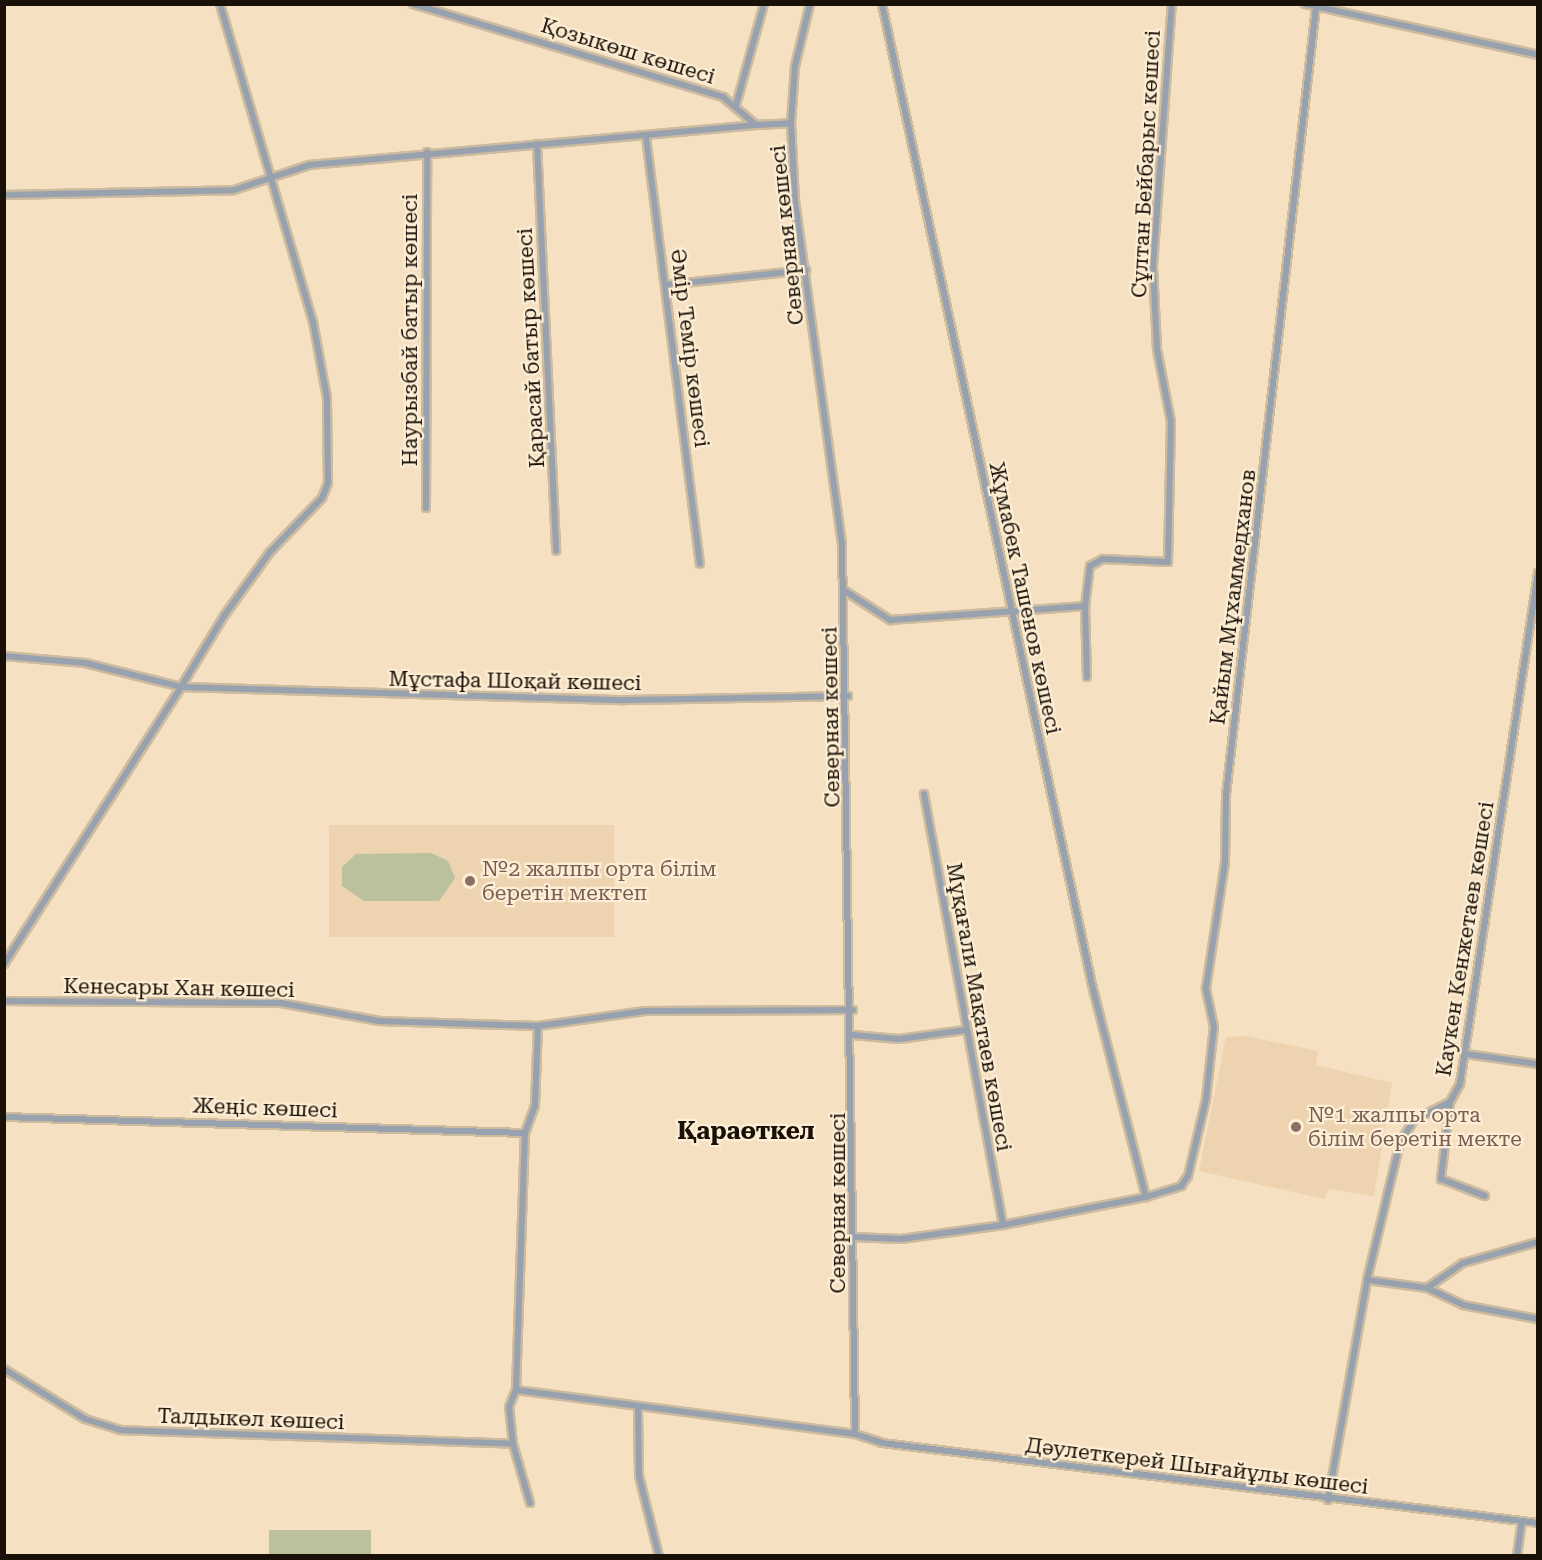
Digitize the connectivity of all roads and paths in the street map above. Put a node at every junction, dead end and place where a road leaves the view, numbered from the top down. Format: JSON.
{"nodes":[{"id":1,"x":220,"y":4,"type":"edge"},
{"id":2,"x":413,"y":4,"type":"edge"},
{"id":3,"x":764,"y":4,"type":"edge"},
{"id":4,"x":810,"y":4,"type":"edge"},
{"id":5,"x":882,"y":4,"type":"edge"},
{"id":6,"x":1172,"y":4,"type":"edge"},
{"id":7,"x":1305,"y":4,"type":"edge"},
{"id":8,"x":1316,"y":7,"type":"junction"},
{"id":9,"x":1538,"y":55,"type":"edge"},
{"id":10,"x":736,"y":105,"type":"junction"},
{"id":11,"x":791,"y":123,"type":"junction"},
{"id":12,"x":756,"y":125,"type":"junction"},
{"id":13,"x":646,"y":137,"type":"junction"},
{"id":14,"x":537,"y":144,"type":"junction"},
{"id":15,"x":427,"y":152,"type":"junction"},
{"id":16,"x":273,"y":177,"type":"junction"},
{"id":17,"x":4,"y":195,"type":"edge"},
{"id":18,"x":806,"y":270,"type":"junction"},
{"id":19,"x":666,"y":285,"type":"junction"},
{"id":20,"x":426,"y":508,"type":"dead end"},
{"id":21,"x":556,"y":551,"type":"dead end"},
{"id":22,"x":700,"y":564,"type":"dead end"},
{"id":23,"x":1538,"y":573,"type":"edge"},
{"id":24,"x":844,"y":591,"type":"junction"},
{"id":25,"x":1085,"y":606,"type":"junction"},
{"id":26,"x":1012,"y":609,"type":"junction"},
{"id":27,"x":4,"y":656,"type":"edge"},
{"id":28,"x":1087,"y":677,"type":"dead end"},
{"id":29,"x":180,"y":687,"type":"junction"},
{"id":30,"x":848,"y":696,"type":"junction"},
{"id":31,"x":924,"y":794,"type":"dead end"},
{"id":32,"x":4,"y":964,"type":"edge"},
{"id":33,"x":4,"y":1001,"type":"edge"},
{"id":34,"x":853,"y":1010,"type":"junction"},
{"id":35,"x":538,"y":1026,"type":"junction"},
{"id":36,"x":965,"y":1030,"type":"junction"},
{"id":37,"x":853,"y":1035,"type":"junction"},
{"id":38,"x":1465,"y":1054,"type":"junction"},
{"id":39,"x":1538,"y":1064,"type":"edge"},
{"id":40,"x":1450,"y":1102,"type":"junction"},
{"id":41,"x":4,"y":1117,"type":"edge"},
{"id":42,"x":525,"y":1133,"type":"junction"},
{"id":43,"x":1485,"y":1196,"type":"dead end"},
{"id":44,"x":1146,"y":1197,"type":"junction"},
{"id":45,"x":1004,"y":1225,"type":"junction"},
{"id":46,"x":853,"y":1237,"type":"junction"},
{"id":47,"x":1538,"y":1242,"type":"edge"},
{"id":48,"x":1367,"y":1280,"type":"junction"},
{"id":49,"x":1426,"y":1288,"type":"junction"},
{"id":50,"x":1538,"y":1318,"type":"edge"},
{"id":51,"x":4,"y":1369,"type":"edge"},
{"id":52,"x":516,"y":1390,"type":"junction"},
{"id":53,"x":638,"y":1410,"type":"junction"},
{"id":54,"x":855,"y":1434,"type":"junction"},
{"id":55,"x":513,"y":1444,"type":"junction"},
{"id":56,"x":1328,"y":1500,"type":"junction"},
{"id":57,"x":530,"y":1503,"type":"dead end"},
{"id":58,"x":1522,"y":1522,"type":"junction"},
{"id":59,"x":1538,"y":1523,"type":"edge"},
{"id":60,"x":659,"y":1556,"type":"edge"},
{"id":61,"x":1517,"y":1556,"type":"edge"}],
"edges":[{"from":1,"to":16,"type":"street"},
{"from":2,"to":10,"type":"street","name":"Қозыкөш көшесі"},
{"from":3,"to":10,"type":"street"},
{"from":4,"to":11,"type":"street","name":"Северная көшесі"},
{"from":5,"to":26,"type":"street","name":"Жұмабек Ташенов көшесі"},
{"from":6,"to":25,"type":"street","name":"Сұлтан Бейбарыс көшесі"},
{"from":7,"to":8,"type":"street"},
{"from":8,"to":9,"type":"street"},
{"from":8,"to":44,"type":"street","name":"Қайым Мұхаммедханов"},
{"from":10,"to":12,"type":"street","name":"Қозыкөш көшесі"},
{"from":11,"to":12,"type":"street"},
{"from":11,"to":18,"type":"street","name":"Северная көшесі"},
{"from":12,"to":13,"type":"street"},
{"from":13,"to":14,"type":"street"},
{"from":13,"to":19,"type":"street","name":"Әмір Темір көшесі"},
{"from":14,"to":15,"type":"street"},
{"from":14,"to":21,"type":"street","name":"Қарасай батыр көшесі"},
{"from":15,"to":16,"type":"street"},
{"from":15,"to":20,"type":"street","name":"Наурызбай батыр көшесі"},
{"from":16,"to":17,"type":"street"},
{"from":16,"to":29,"type":"street"},
{"from":18,"to":19,"type":"street"},
{"from":18,"to":24,"type":"street","name":"Северная көшесі"},
{"from":19,"to":22,"type":"street","name":"Әмір Темір көшесі"},
{"from":23,"to":38,"type":"street","name":"Каукен Кенжетаев көшесі"},
{"from":24,"to":26,"type":"street"},
{"from":24,"to":30,"type":"street","name":"Северная көшесі"},
{"from":25,"to":26,"type":"street"},
{"from":25,"to":28,"type":"street"},
{"from":26,"to":44,"type":"street","name":"Жұмабек Ташенов көшесі"},
{"from":27,"to":29,"type":"street","name":"Мұстафа Шоқай көшесі"},
{"from":29,"to":30,"type":"street","name":"Мұстафа Шоқай көшесі"},
{"from":29,"to":32,"type":"street"},
{"from":30,"to":34,"type":"street","name":"Северная көшесі"},
{"from":31,"to":36,"type":"street","name":"Мұқағали Мақатаев көшесі"},
{"from":33,"to":35,"type":"street","name":"Кенесары Хан көшесі"},
{"from":34,"to":35,"type":"street","name":"Кенесары Хан көшесі"},
{"from":34,"to":37,"type":"street","name":"Северная көшесі"},
{"from":35,"to":42,"type":"street"},
{"from":36,"to":37,"type":"street"},
{"from":36,"to":45,"type":"street","name":"Мұқағали Мақатаев көшесі"},
{"from":37,"to":46,"type":"street","name":"Северная көшесі"},
{"from":38,"to":39,"type":"street"},
{"from":38,"to":40,"type":"street","name":"Каукен Кенжетаев көшесі"},
{"from":40,"to":43,"type":"street"},
{"from":40,"to":48,"type":"street","name":"Каукен Кенжетаев көшесі"},
{"from":41,"to":42,"type":"street","name":"Жеңіс көшесі"},
{"from":42,"to":52,"type":"street"},
{"from":44,"to":45,"type":"street"},
{"from":45,"to":46,"type":"street"},
{"from":46,"to":54,"type":"street","name":"Северная көшесі"},
{"from":47,"to":49,"type":"street"},
{"from":48,"to":49,"type":"street"},
{"from":48,"to":56,"type":"street","name":"Каукен Кенжетаев көшесі"},
{"from":49,"to":50,"type":"street"},
{"from":51,"to":55,"type":"street","name":"Талдыкөл көшесі"},
{"from":52,"to":53,"type":"street","name":"Дәулеткерей Шығайұлы көшесі"},
{"from":52,"to":55,"type":"street"},
{"from":53,"to":54,"type":"street","name":"Дәулеткерей Шығайұлы көшесі"},
{"from":53,"to":60,"type":"street"},
{"from":54,"to":56,"type":"street","name":"Дәулеткерей Шығайұлы көшесі"},
{"from":55,"to":57,"type":"street"},
{"from":56,"to":58,"type":"street","name":"Дәулеткерей Шығайұлы көшесі"},
{"from":58,"to":59,"type":"street","name":"Дәулеткерей Шығайұлы көшесі"},
{"from":58,"to":61,"type":"street"}]}
